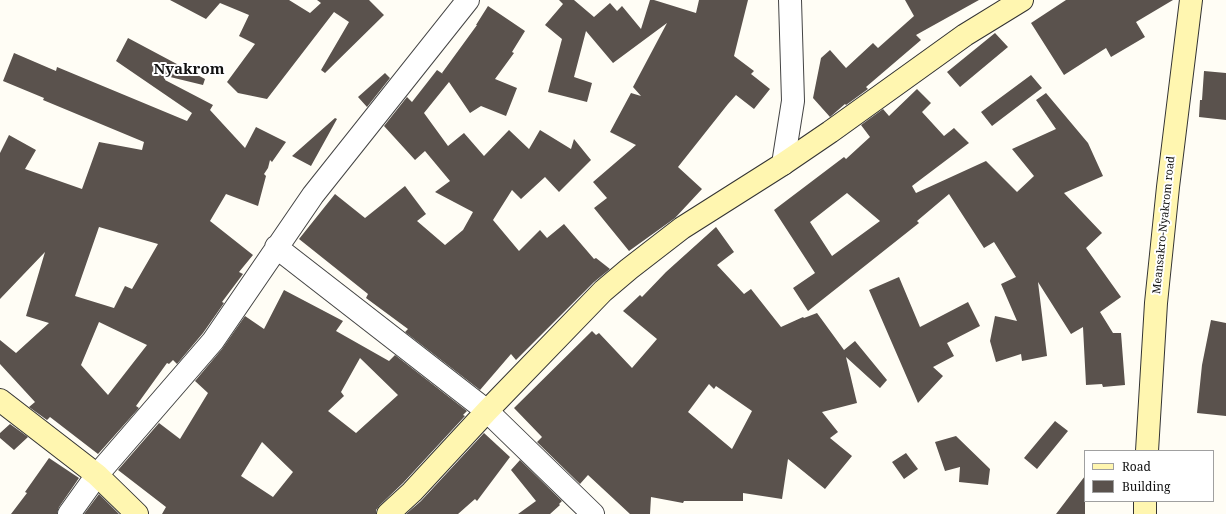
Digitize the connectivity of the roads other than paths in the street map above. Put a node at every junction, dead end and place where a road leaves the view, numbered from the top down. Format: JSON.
{"nodes":[{"id":1,"x":468,"y":0,"type":"edge"},
{"id":2,"x":790,"y":0,"type":"edge"},
{"id":3,"x":1022,"y":0,"type":"edge"},
{"id":4,"x":1192,"y":0,"type":"edge"},
{"id":5,"x":783,"y":164,"type":"junction"},
{"id":6,"x":276,"y":247,"type":"junction"},
{"id":7,"x":0,"y":400,"type":"edge"},
{"id":8,"x":487,"y":411,"type":"junction"},
{"id":9,"x":1147,"y":450,"type":"edge"},
{"id":10,"x":98,"y":475,"type":"junction"},
{"id":11,"x":1145,"y":502,"type":"edge"},
{"id":12,"x":69,"y":514,"type":"edge"},
{"id":13,"x":137,"y":514,"type":"edge"},
{"id":14,"x":388,"y":514,"type":"edge"},
{"id":15,"x":593,"y":514,"type":"edge"},
{"id":16,"x":1145,"y":514,"type":"edge"}],
"edges":[{"from":1,"to":6,"type":"street"},
{"from":2,"to":5,"type":"street"},
{"from":3,"to":5,"type":"street"},
{"from":4,"to":9,"type":"street","name":"Meansakro-Nyakrom road"},
{"from":5,"to":8,"type":"street"},
{"from":6,"to":8,"type":"street"},
{"from":6,"to":10,"type":"street"},
{"from":7,"to":10,"type":"street"},
{"from":8,"to":14,"type":"street"},
{"from":8,"to":15,"type":"street"},
{"from":10,"to":12,"type":"street"},
{"from":10,"to":13,"type":"street"},
{"from":11,"to":16,"type":"street"}]}
